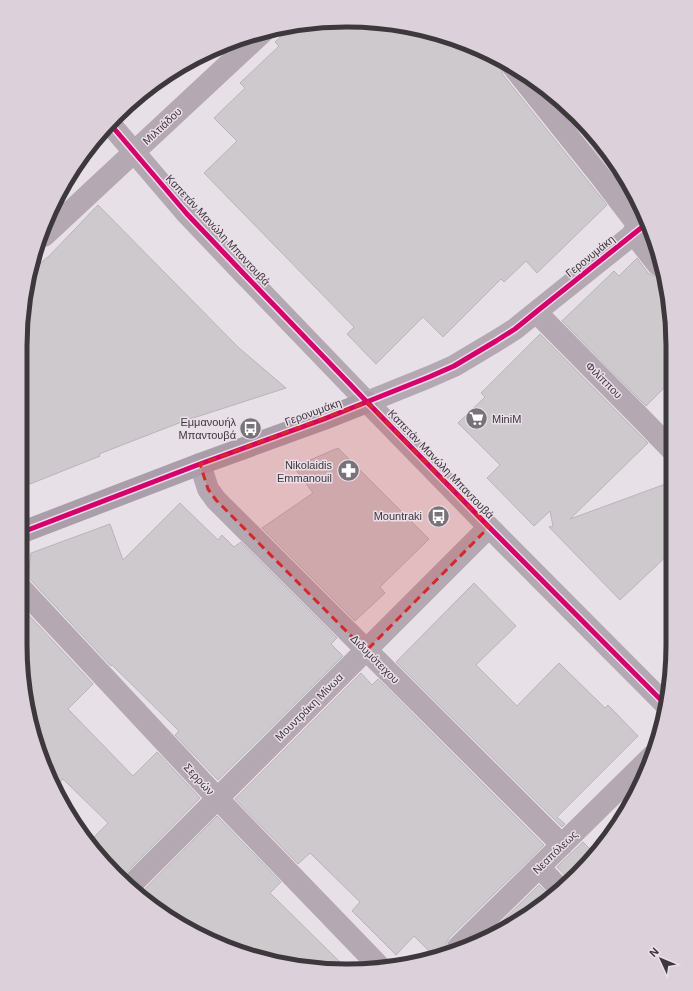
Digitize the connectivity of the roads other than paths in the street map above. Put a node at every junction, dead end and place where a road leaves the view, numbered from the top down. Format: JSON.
{"nodes":[{"id":1,"x":253,"y":41,"type":"edge"},
{"id":2,"x":523,"y":80,"type":"edge"},
{"id":3,"x":114,"y":128,"type":"edge"},
{"id":4,"x":134,"y":152,"type":"junction"},
{"id":5,"x":640,"y":228,"type":"edge"},
{"id":6,"x":48,"y":232,"type":"edge"},
{"id":7,"x":650,"y":249,"type":"edge"},
{"id":8,"x":536,"y":312,"type":"junction"},
{"id":9,"x":367,"y":402,"type":"junction"},
{"id":10,"x":666,"y":444,"type":"edge"},
{"id":11,"x":200,"y":464,"type":"junction"},
{"id":12,"x":489,"y":527,"type":"junction"},
{"id":13,"x":27,"y":530,"type":"edge"},
{"id":14,"x":27,"y":594,"type":"edge"},
{"id":15,"x":366,"y":651,"type":"junction"},
{"id":16,"x":661,"y":700,"type":"edge"},
{"id":17,"x":643,"y":765,"type":"edge"},
{"id":18,"x":218,"y":799,"type":"junction"},
{"id":19,"x":562,"y":845,"type":"junction"},
{"id":20,"x":539,"y":867,"type":"junction"},
{"id":21,"x":134,"y":883,"type":"edge"},
{"id":22,"x":557,"y":885,"type":"edge"},
{"id":23,"x":463,"y":942,"type":"edge"},
{"id":24,"x":375,"y":962,"type":"edge"}],
"edges":[{"from":1,"to":4,"type":"street","name":"Μιλτιάδου"},
{"from":2,"to":5,"type":"street"},
{"from":3,"to":4,"type":"street","name":"Καπετάν Μανώλη Μπαντουβά"},
{"from":4,"to":6,"type":"street","name":"Μιλτιάδου"},
{"from":4,"to":9,"type":"street","name":"Καπετάν Μανώλη Μπαντουβά"},
{"from":5,"to":7,"type":"street"},
{"from":5,"to":8,"type":"street","name":"Γερονυμάκη"},
{"from":8,"to":9,"type":"street","name":"Γερονυμάκη"},
{"from":8,"to":10,"type":"street","name":"Φιλίππου"},
{"from":9,"to":11,"type":"street","name":"Γερονυμάκη"},
{"from":9,"to":12,"type":"street","name":"Καπετάν Μανώλη Μπαντουβά"},
{"from":11,"to":13,"type":"street","name":"Γερονυμάκη"},
{"from":11,"to":15,"type":"street","name":"Διδυμότειχου"},
{"from":12,"to":15,"type":"street","name":"Μουντράκη Μίνωα"},
{"from":12,"to":16,"type":"street","name":"Καπετάν Μανώλη Μπαντουβά"},
{"from":14,"to":18,"type":"street","name":"Σερρών"},
{"from":15,"to":18,"type":"street","name":"Μουντράκη Μίνωα"},
{"from":15,"to":19,"type":"street","name":"Διδυμότειχου"},
{"from":17,"to":19,"type":"street","name":"Νεαπόλεως"},
{"from":18,"to":21,"type":"street","name":"Μουντράκη Μίνωα"},
{"from":18,"to":24,"type":"street","name":"Σερρών"},
{"from":19,"to":20,"type":"street","name":"Νεαπόλεως"},
{"from":20,"to":22,"type":"street"},
{"from":20,"to":23,"type":"street","name":"Νεαπόλεως"}]}
